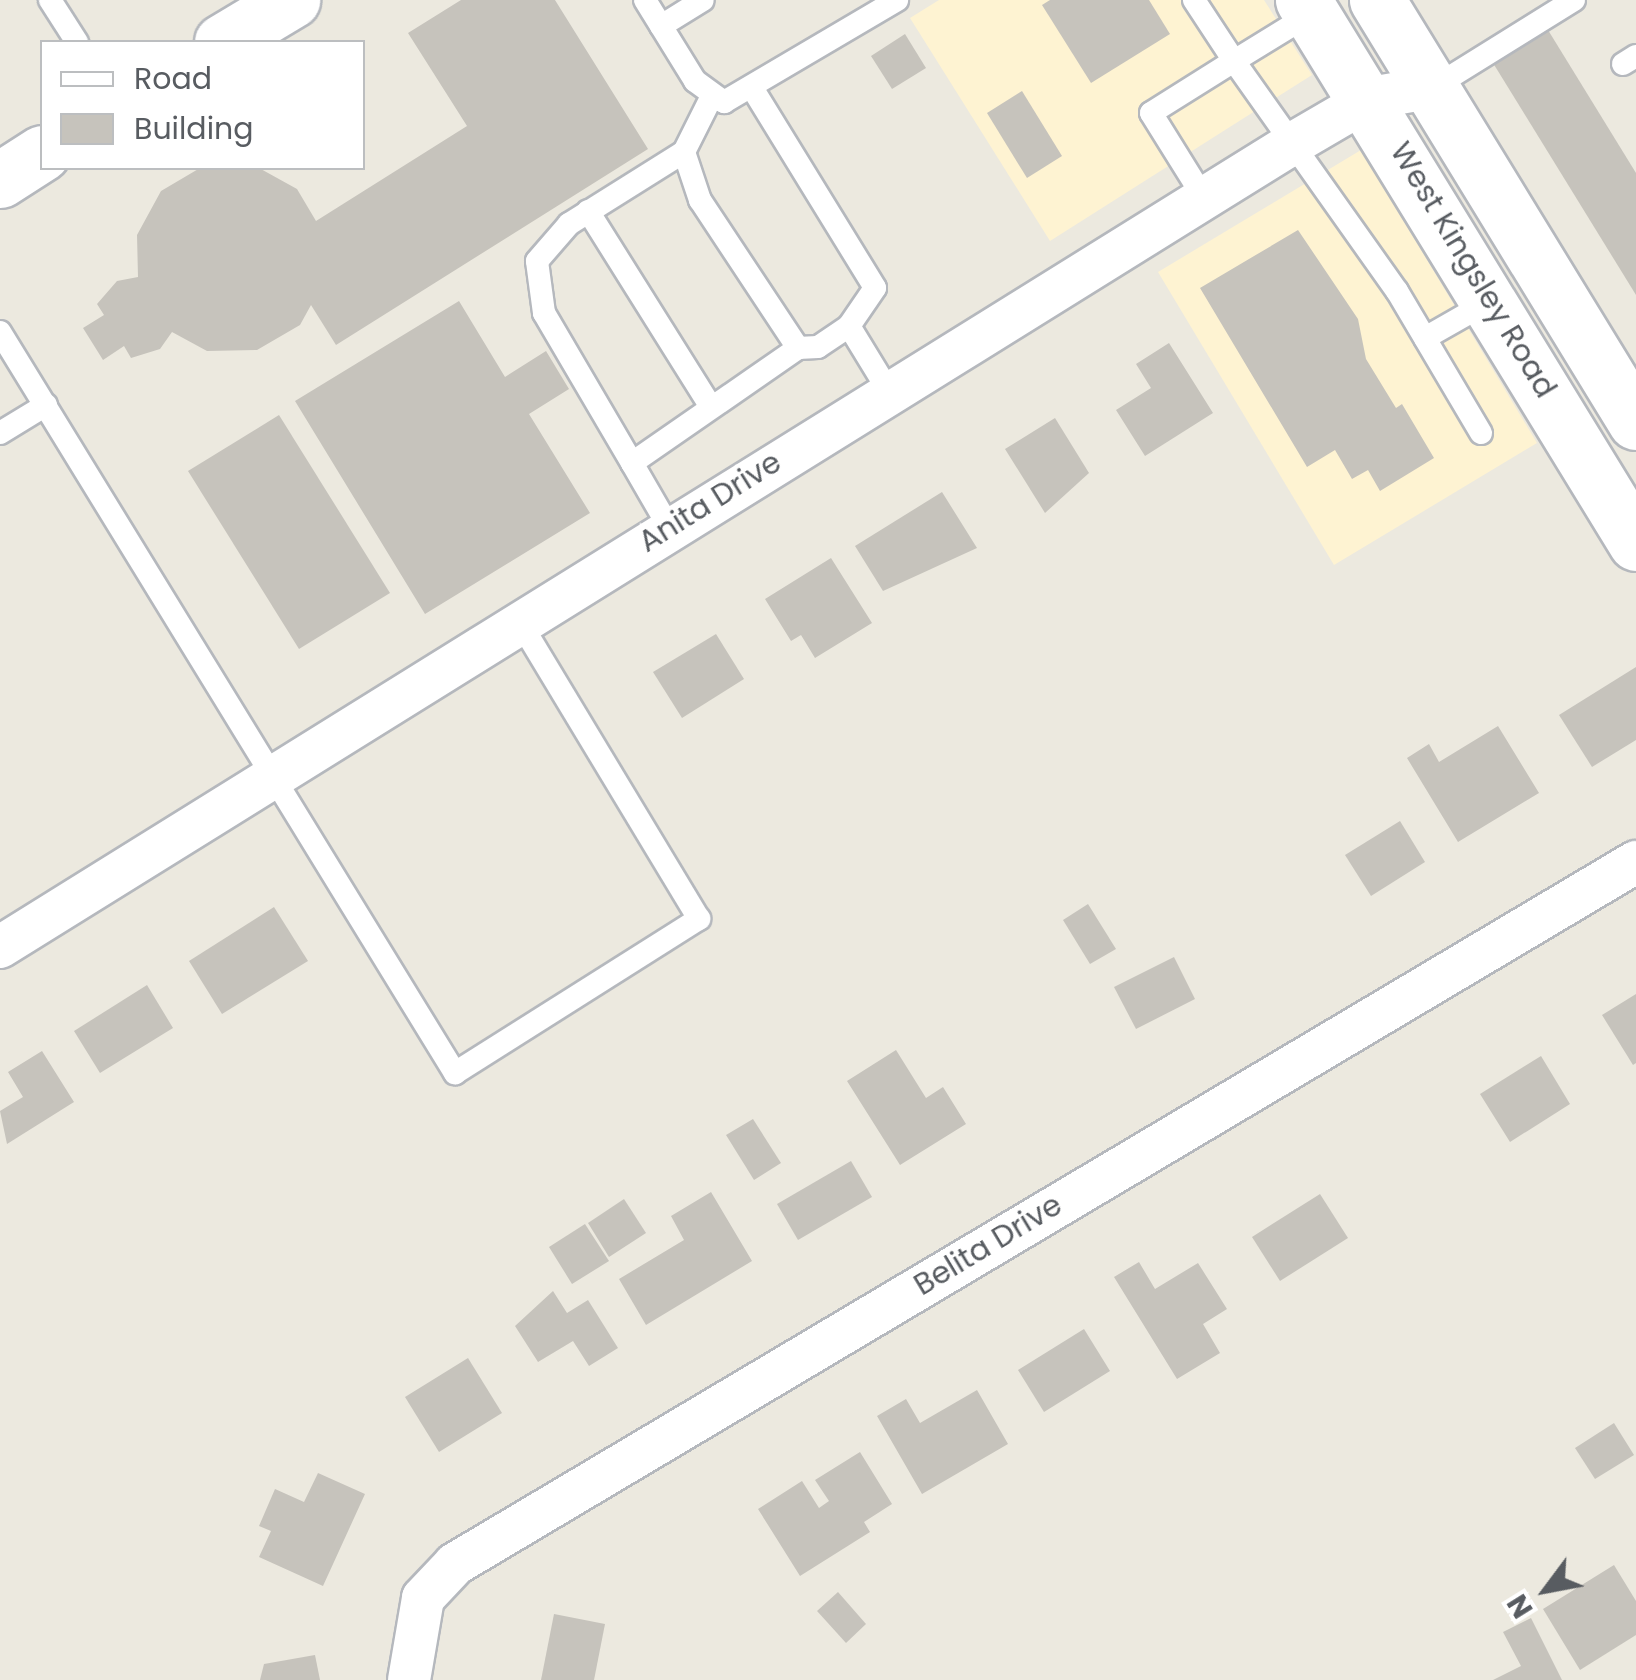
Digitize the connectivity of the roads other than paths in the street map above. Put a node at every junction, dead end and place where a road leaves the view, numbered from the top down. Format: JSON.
{"nodes":[{"id":1,"x":50,"y":0,"type":"edge"},
{"id":2,"x":292,"y":0,"type":"edge"},
{"id":3,"x":645,"y":0,"type":"edge"},
{"id":4,"x":703,"y":0,"type":"edge"},
{"id":5,"x":897,"y":0,"type":"edge"},
{"id":6,"x":1194,"y":0,"type":"edge"},
{"id":7,"x":1377,"y":0,"type":"edge"},
{"id":8,"x":1574,"y":0,"type":"edge"},
{"id":9,"x":1308,"y":6,"type":"edge"},
{"id":10,"x":661,"y":26,"type":"junction"},
{"id":11,"x":76,"y":40,"type":"edge"},
{"id":12,"x":225,"y":40,"type":"edge"},
{"id":13,"x":1234,"y":62,"type":"junction"},
{"id":14,"x":1434,"y":87,"type":"junction"},
{"id":15,"x":754,"y":90,"type":"junction"},
{"id":16,"x":1370,"y":98,"type":"junction"},
{"id":17,"x":710,"y":100,"type":"junction"},
{"id":18,"x":1287,"y":147,"type":"junction"},
{"id":19,"x":684,"y":152,"type":"junction"},
{"id":20,"x":1204,"y":198,"type":"junction"},
{"id":21,"x":588,"y":212,"type":"junction"},
{"id":22,"x":1491,"y":300,"type":"junction"},
{"id":23,"x":849,"y":326,"type":"junction"},
{"id":24,"x":0,"y":332,"type":"edge"},
{"id":25,"x":1425,"y":338,"type":"junction"},
{"id":26,"x":798,"y":348,"type":"junction"},
{"id":27,"x":888,"y":390,"type":"junction"},
{"id":28,"x":46,"y":405,"type":"junction"},
{"id":29,"x":711,"y":407,"type":"junction"},
{"id":30,"x":1636,"y":422,"type":"edge"},
{"id":31,"x":0,"y":433,"type":"edge"},
{"id":32,"x":1481,"y":434,"type":"dead end"},
{"id":33,"x":632,"y":463,"type":"junction"},
{"id":34,"x":669,"y":527,"type":"junction"},
{"id":35,"x":1632,"y":529,"type":"edge"},
{"id":36,"x":519,"y":621,"type":"junction"},
{"id":37,"x":276,"y":776,"type":"junction"},
{"id":38,"x":1636,"y":862,"type":"edge"},
{"id":39,"x":0,"y":948,"type":"edge"},
{"id":40,"x":409,"y":1680,"type":"edge"}],
"edges":[{"from":1,"to":11,"type":"lane"},
{"from":2,"to":12,"type":"main road"},
{"from":3,"to":10,"type":"lane"},
{"from":4,"to":10,"type":"lane"},
{"from":5,"to":15,"type":"lane"},
{"from":6,"to":13,"type":"lane"},
{"from":7,"to":14,"type":"main road","name":"West Kingsley Road"},
{"from":8,"to":14,"type":"lane"},
{"from":9,"to":13,"type":"lane"},
{"from":9,"to":16,"type":"main road","name":"West Kingsley Road"},
{"from":10,"to":17,"type":"lane"},
{"from":13,"to":18,"type":"lane"},
{"from":13,"to":20,"type":"lane"},
{"from":14,"to":16,"type":"street","name":"Anita Drive"},
{"from":14,"to":30,"type":"main road","name":"West Kingsley Road"},
{"from":15,"to":17,"type":"lane"},
{"from":15,"to":23,"type":"lane"},
{"from":16,"to":18,"type":"street","name":"Anita Drive"},
{"from":16,"to":22,"type":"main road","name":"West Kingsley Road"},
{"from":17,"to":19,"type":"lane"},
{"from":18,"to":20,"type":"street","name":"Anita Drive"},
{"from":18,"to":25,"type":"lane"},
{"from":19,"to":21,"type":"lane"},
{"from":19,"to":26,"type":"lane"},
{"from":20,"to":27,"type":"street","name":"Anita Drive"},
{"from":21,"to":29,"type":"lane"},
{"from":21,"to":33,"type":"lane"},
{"from":22,"to":25,"type":"lane"},
{"from":22,"to":35,"type":"main road","name":"West Kingsley Road"},
{"from":23,"to":26,"type":"lane"},
{"from":23,"to":27,"type":"lane"},
{"from":24,"to":28,"type":"lane"},
{"from":25,"to":32,"type":"lane"},
{"from":26,"to":29,"type":"lane"},
{"from":27,"to":34,"type":"street","name":"Anita Drive"},
{"from":28,"to":31,"type":"lane"},
{"from":28,"to":37,"type":"lane"},
{"from":29,"to":33,"type":"lane"},
{"from":33,"to":34,"type":"lane"},
{"from":34,"to":36,"type":"street","name":"Anita Drive"},
{"from":36,"to":37,"type":"street","name":"Anita Drive"},
{"from":36,"to":37,"type":"lane"},
{"from":37,"to":39,"type":"street","name":"Anita Drive"},
{"from":38,"to":40,"type":"street","name":"Belita Drive"}]}
